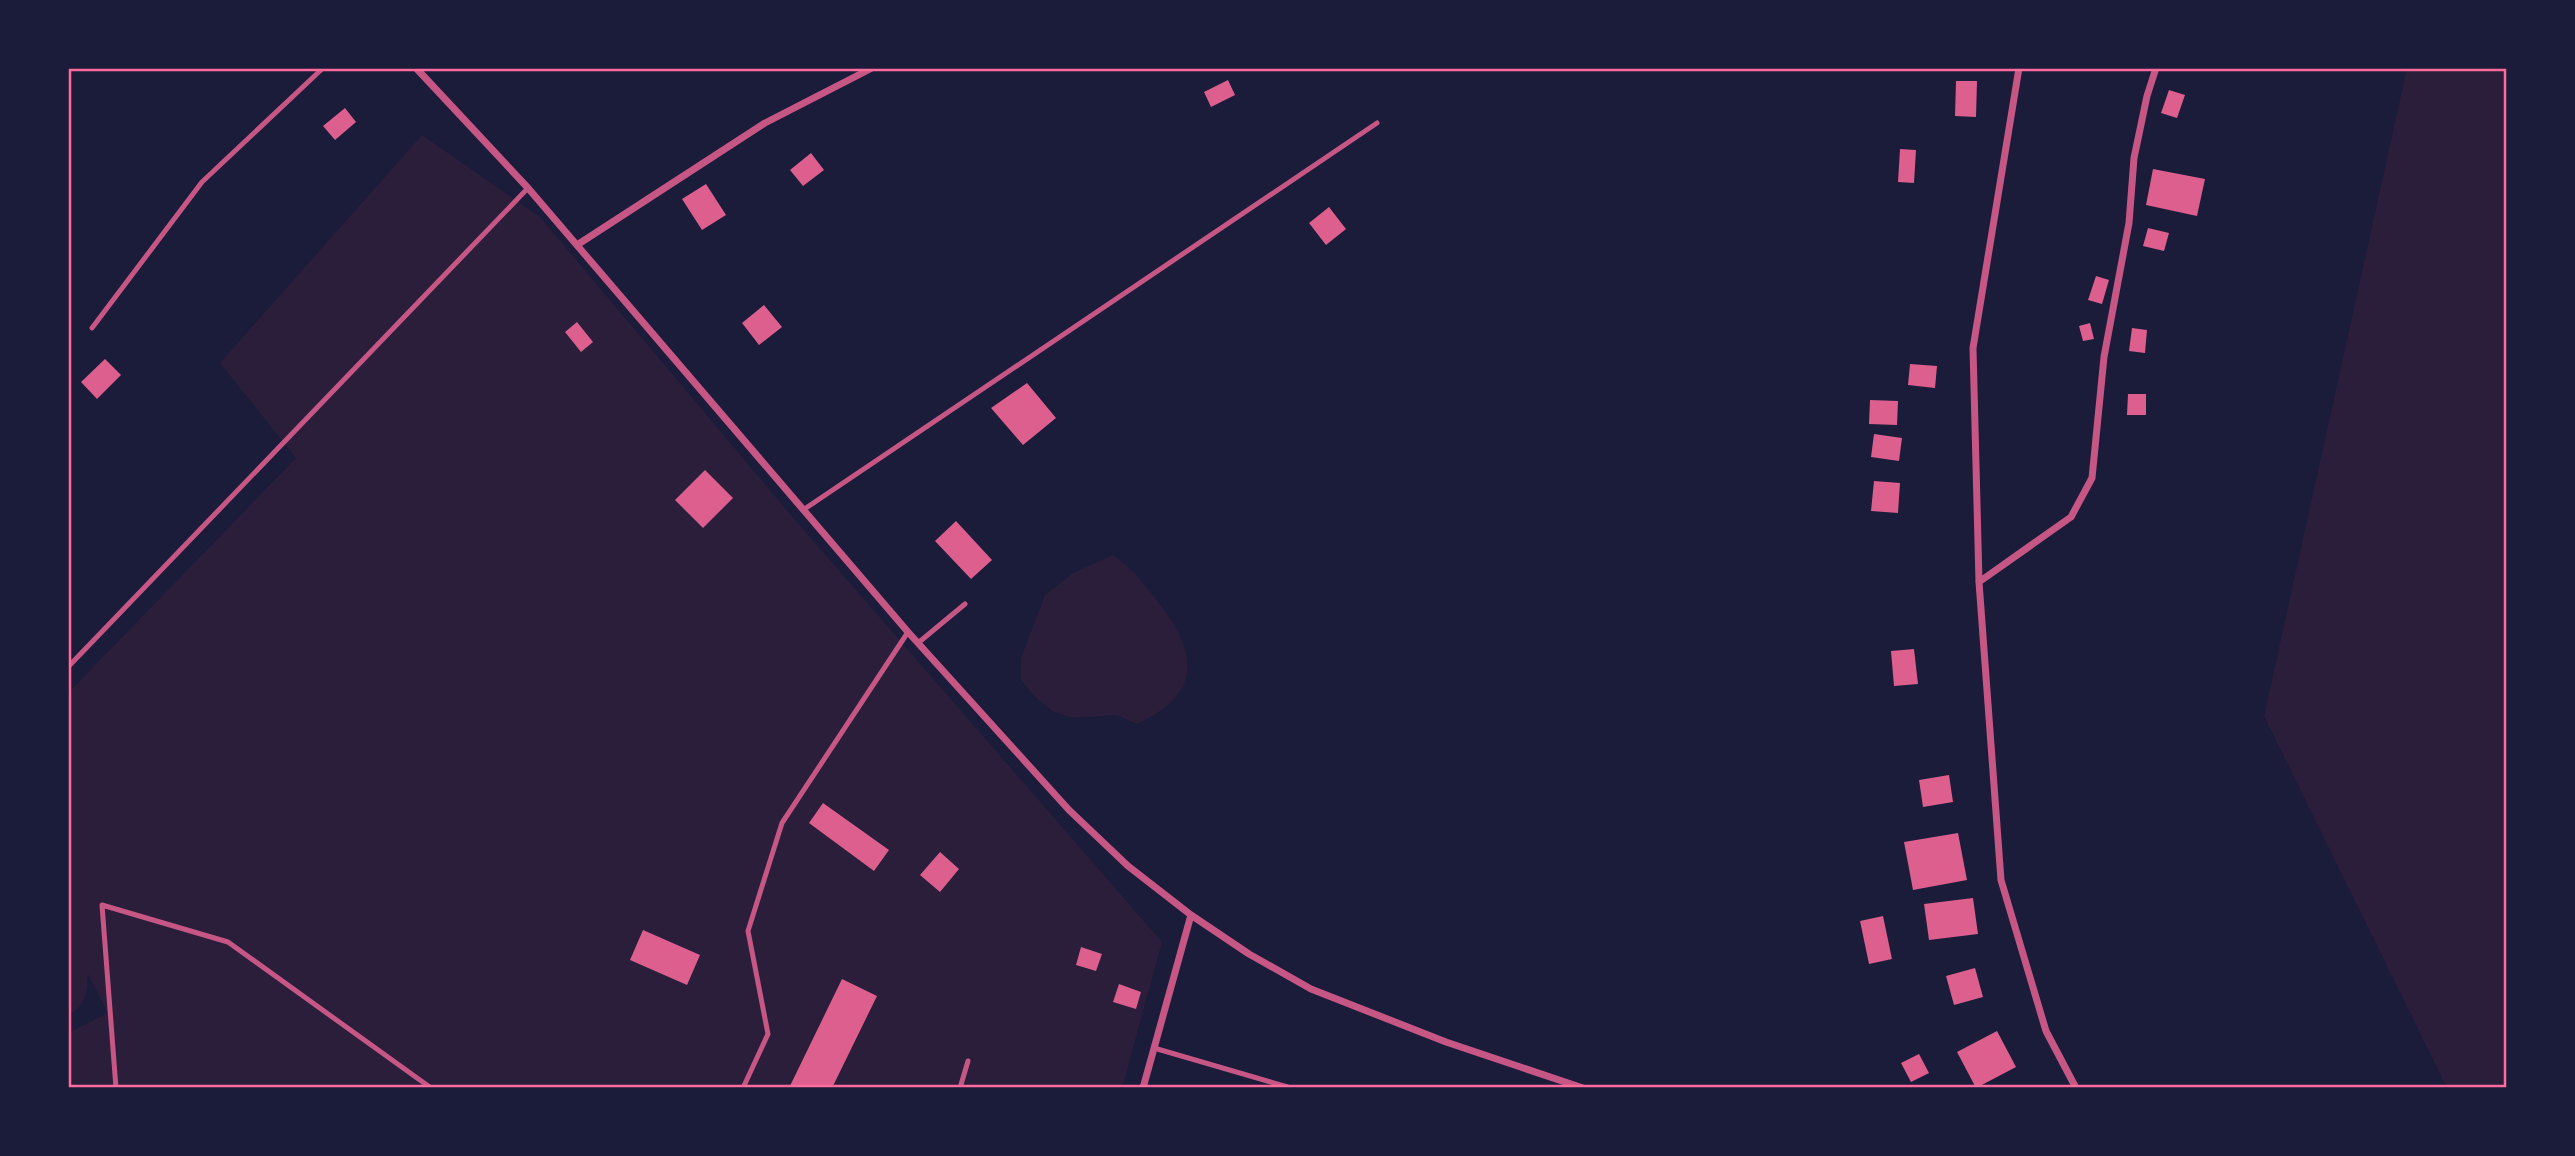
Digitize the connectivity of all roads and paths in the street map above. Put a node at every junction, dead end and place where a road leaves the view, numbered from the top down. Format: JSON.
{"nodes":[{"id":1,"x":323,"y":68,"type":"edge"},
{"id":2,"x":416,"y":68,"type":"edge"},
{"id":3,"x":872,"y":68,"type":"edge"},
{"id":4,"x":2019,"y":68,"type":"edge"},
{"id":5,"x":2156,"y":68,"type":"edge"},
{"id":6,"x":1377,"y":123,"type":"dead end"},
{"id":7,"x":528,"y":187,"type":"junction"},
{"id":8,"x":577,"y":245,"type":"junction"},
{"id":9,"x":92,"y":328,"type":"dead end"},
{"id":10,"x":803,"y":510,"type":"junction"},
{"id":11,"x":1979,"y":582,"type":"junction"},
{"id":12,"x":965,"y":604,"type":"dead end"},
{"id":13,"x":908,"y":632,"type":"junction"},
{"id":14,"x":918,"y":643,"type":"junction"},
{"id":15,"x":68,"y":667,"type":"edge"},
{"id":16,"x":1191,"y":915,"type":"junction"},
{"id":17,"x":1154,"y":1048,"type":"junction"},
{"id":18,"x":968,"y":1061,"type":"dead end"},
{"id":19,"x":116,"y":1088,"type":"edge"},
{"id":20,"x":431,"y":1088,"type":"edge"},
{"id":21,"x":743,"y":1088,"type":"edge"},
{"id":22,"x":960,"y":1088,"type":"edge"},
{"id":23,"x":1143,"y":1088,"type":"edge"},
{"id":24,"x":1291,"y":1088,"type":"edge"},
{"id":25,"x":1583,"y":1088,"type":"edge"},
{"id":26,"x":2076,"y":1088,"type":"edge"}],
"edges":[{"from":1,"to":9,"type":"lane"},
{"from":2,"to":7,"type":"street"},
{"from":3,"to":8,"type":"street"},
{"from":4,"to":11,"type":"street"},
{"from":5,"to":11,"type":"street"},
{"from":6,"to":10,"type":"lane"},
{"from":7,"to":8,"type":"street"},
{"from":7,"to":15,"type":"lane"},
{"from":8,"to":10,"type":"street"},
{"from":10,"to":13,"type":"street"},
{"from":11,"to":26,"type":"street"},
{"from":12,"to":14,"type":"lane"},
{"from":13,"to":14,"type":"street"},
{"from":13,"to":21,"type":"lane"},
{"from":14,"to":16,"type":"street"},
{"from":16,"to":17,"type":"street"},
{"from":16,"to":25,"type":"street"},
{"from":17,"to":23,"type":"street"},
{"from":17,"to":24,"type":"lane"},
{"from":18,"to":22,"type":"lane"},
{"from":19,"to":20,"type":"lane"}]}
